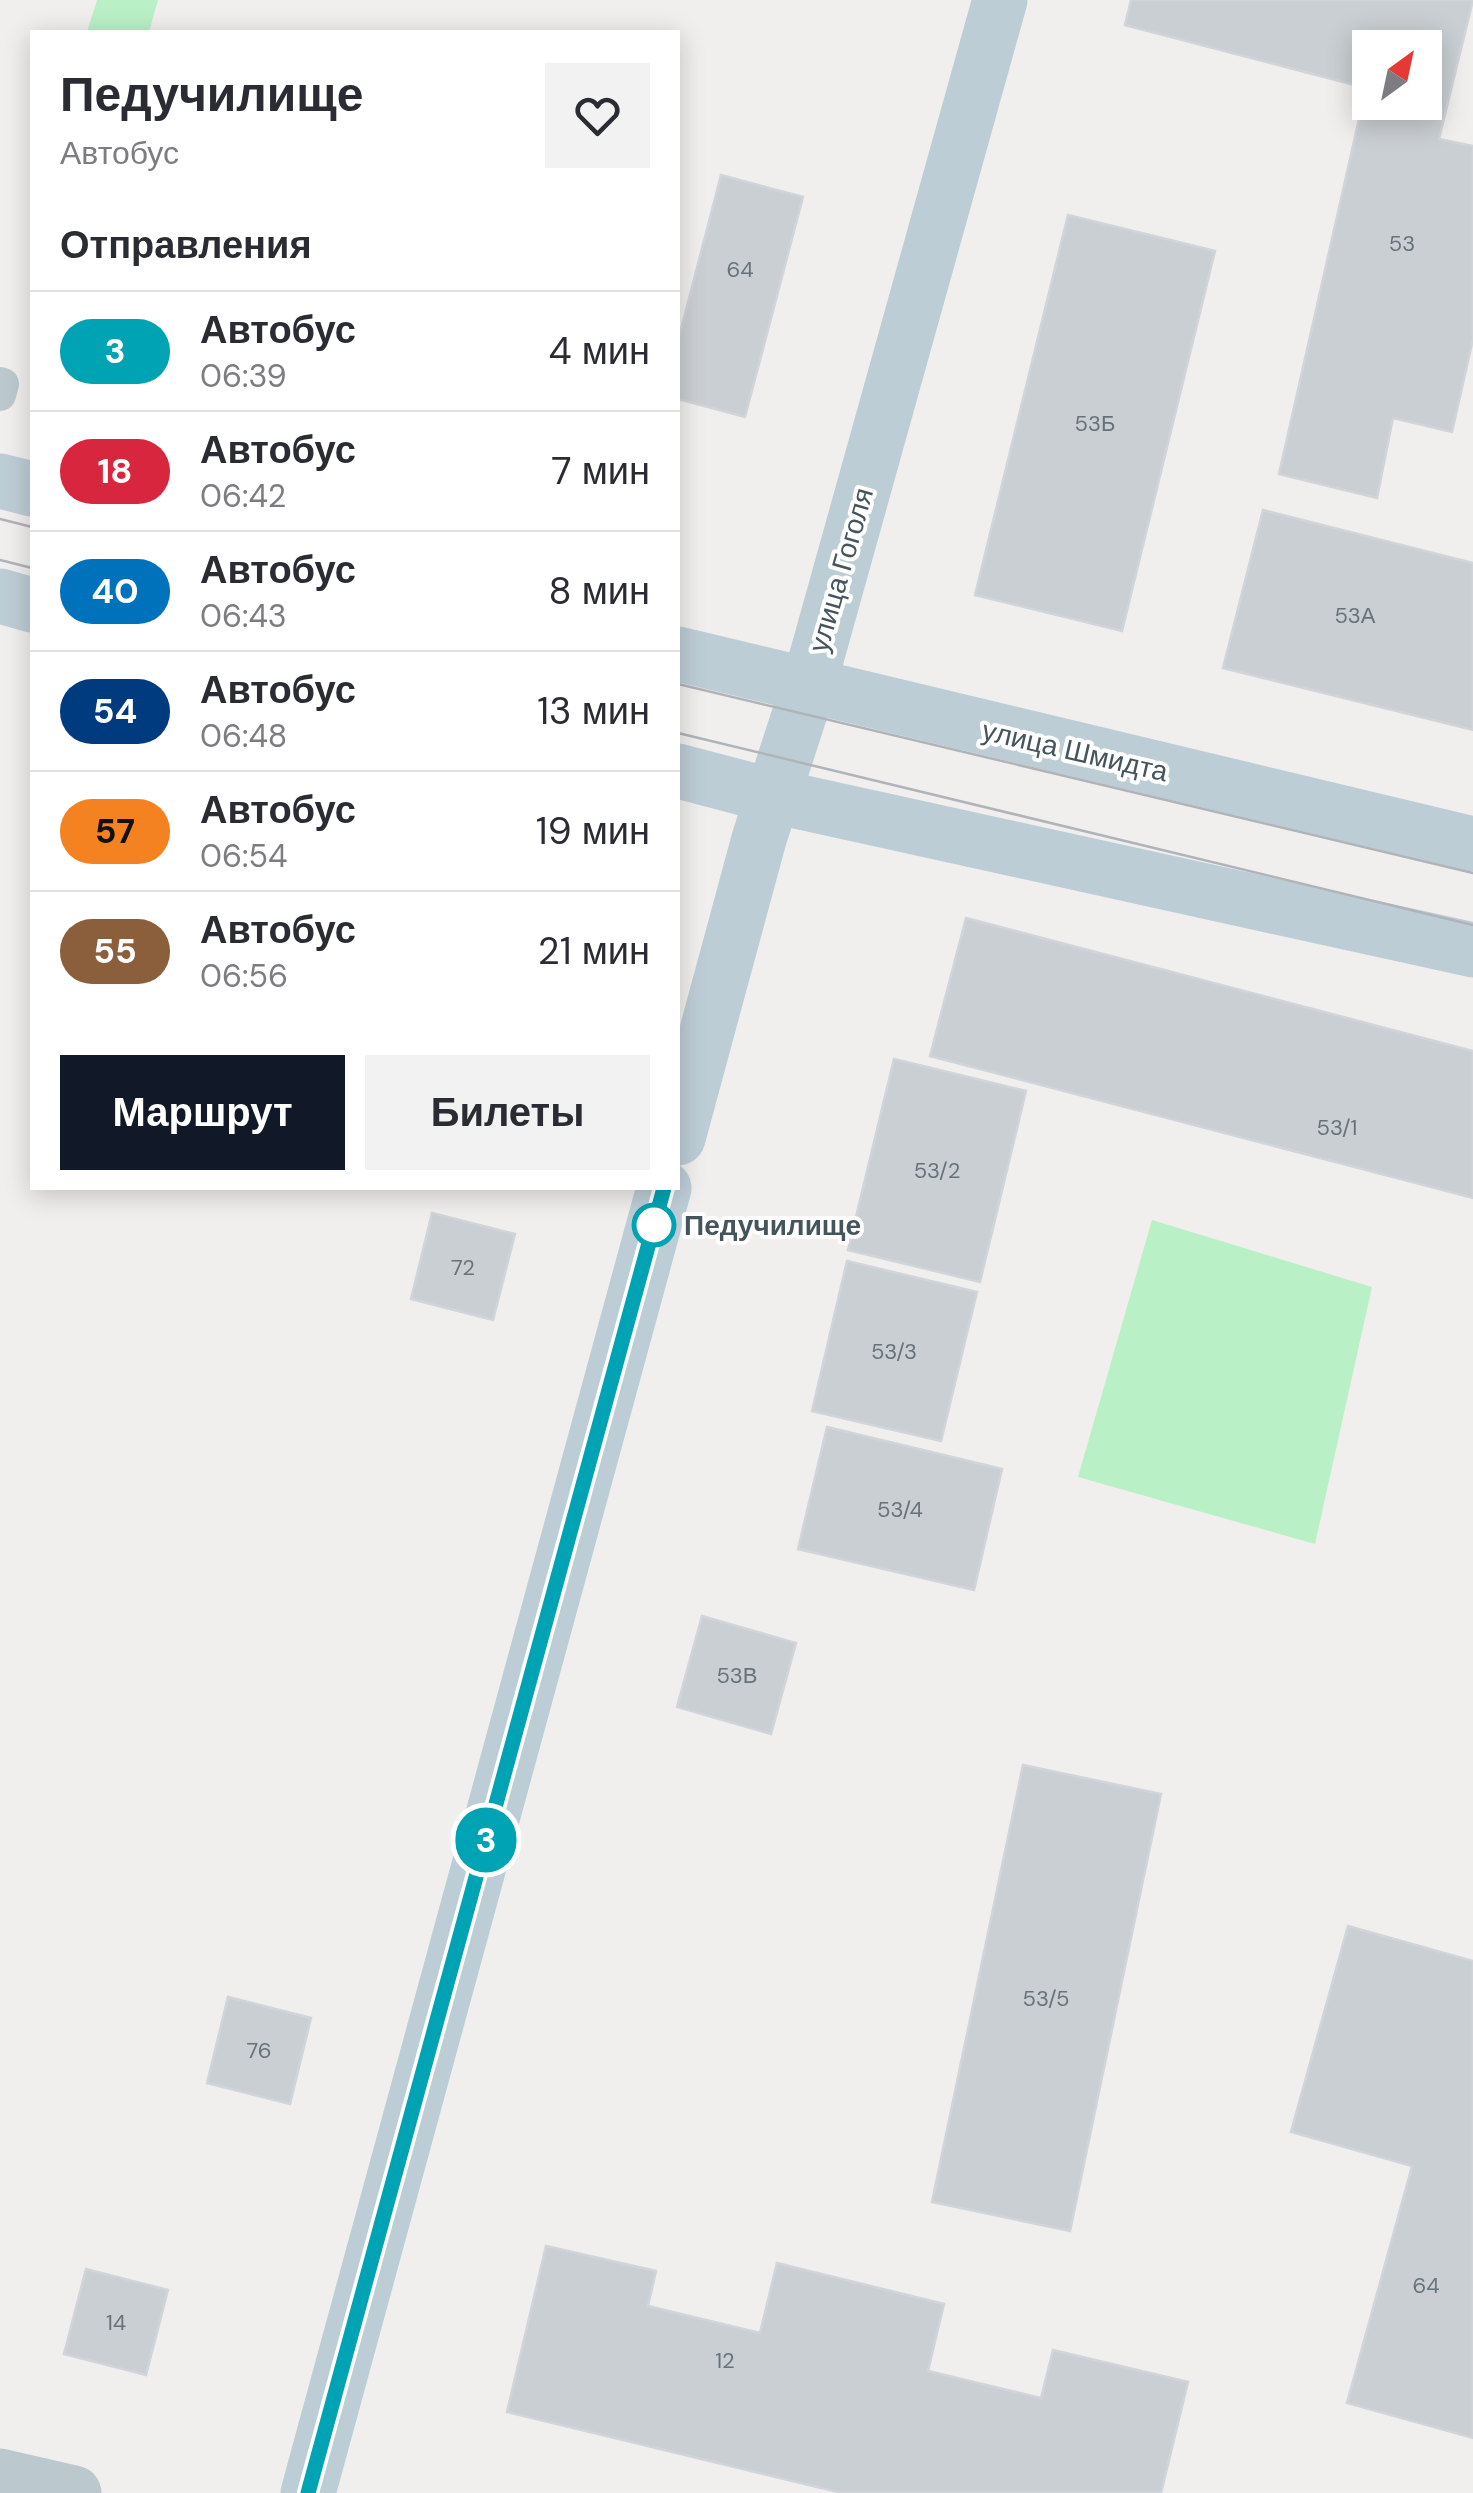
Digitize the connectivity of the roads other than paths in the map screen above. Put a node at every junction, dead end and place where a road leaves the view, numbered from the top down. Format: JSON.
{"nodes":[{"id":1,"x":1000,"y":0,"type":"edge"},
{"id":2,"x":0,"y":383,"type":"edge"},
{"id":3,"x":0,"y":395,"type":"edge"},
{"id":4,"x":0,"y":481,"type":"edge"},
{"id":5,"x":30,"y":488,"type":"edge"},
{"id":6,"x":0,"y":596,"type":"edge"},
{"id":7,"x":30,"y":604,"type":"edge"},
{"id":8,"x":680,"y":655,"type":"edge"},
{"id":9,"x":808,"y":688,"type":"junction"},
{"id":10,"x":680,"y":772,"type":"edge"},
{"id":11,"x":773,"y":796,"type":"junction"},
{"id":12,"x":1473,"y":844,"type":"edge"},
{"id":13,"x":1473,"y":950,"type":"edge"},
{"id":14,"x":680,"y":1131,"type":"edge"},
{"id":15,"x":663,"y":1190,"type":"edge"},
{"id":16,"x":0,"y":2476,"type":"edge"},
{"id":17,"x":74,"y":2493,"type":"edge"},
{"id":18,"x":308,"y":2493,"type":"edge"}],
"edges":[{"from":1,"to":9,"type":"main road","name":"улица Гоголя"},
{"from":2,"to":3,"type":"lane"},
{"from":4,"to":5,"type":"main road"},
{"from":6,"to":7,"type":"main road"},
{"from":8,"to":9,"type":"main road","name":"улица Шмидта"},
{"from":9,"to":11,"type":"main road","name":"улица Гоголя"},
{"from":9,"to":12,"type":"main road","name":"улица Шмидта"},
{"from":10,"to":11,"type":"main road"},
{"from":11,"to":13,"type":"main road"},
{"from":11,"to":14,"type":"main road","name":"улица Гоголя"},
{"from":15,"to":18,"type":"main road"},
{"from":16,"to":17,"type":"street"}]}
